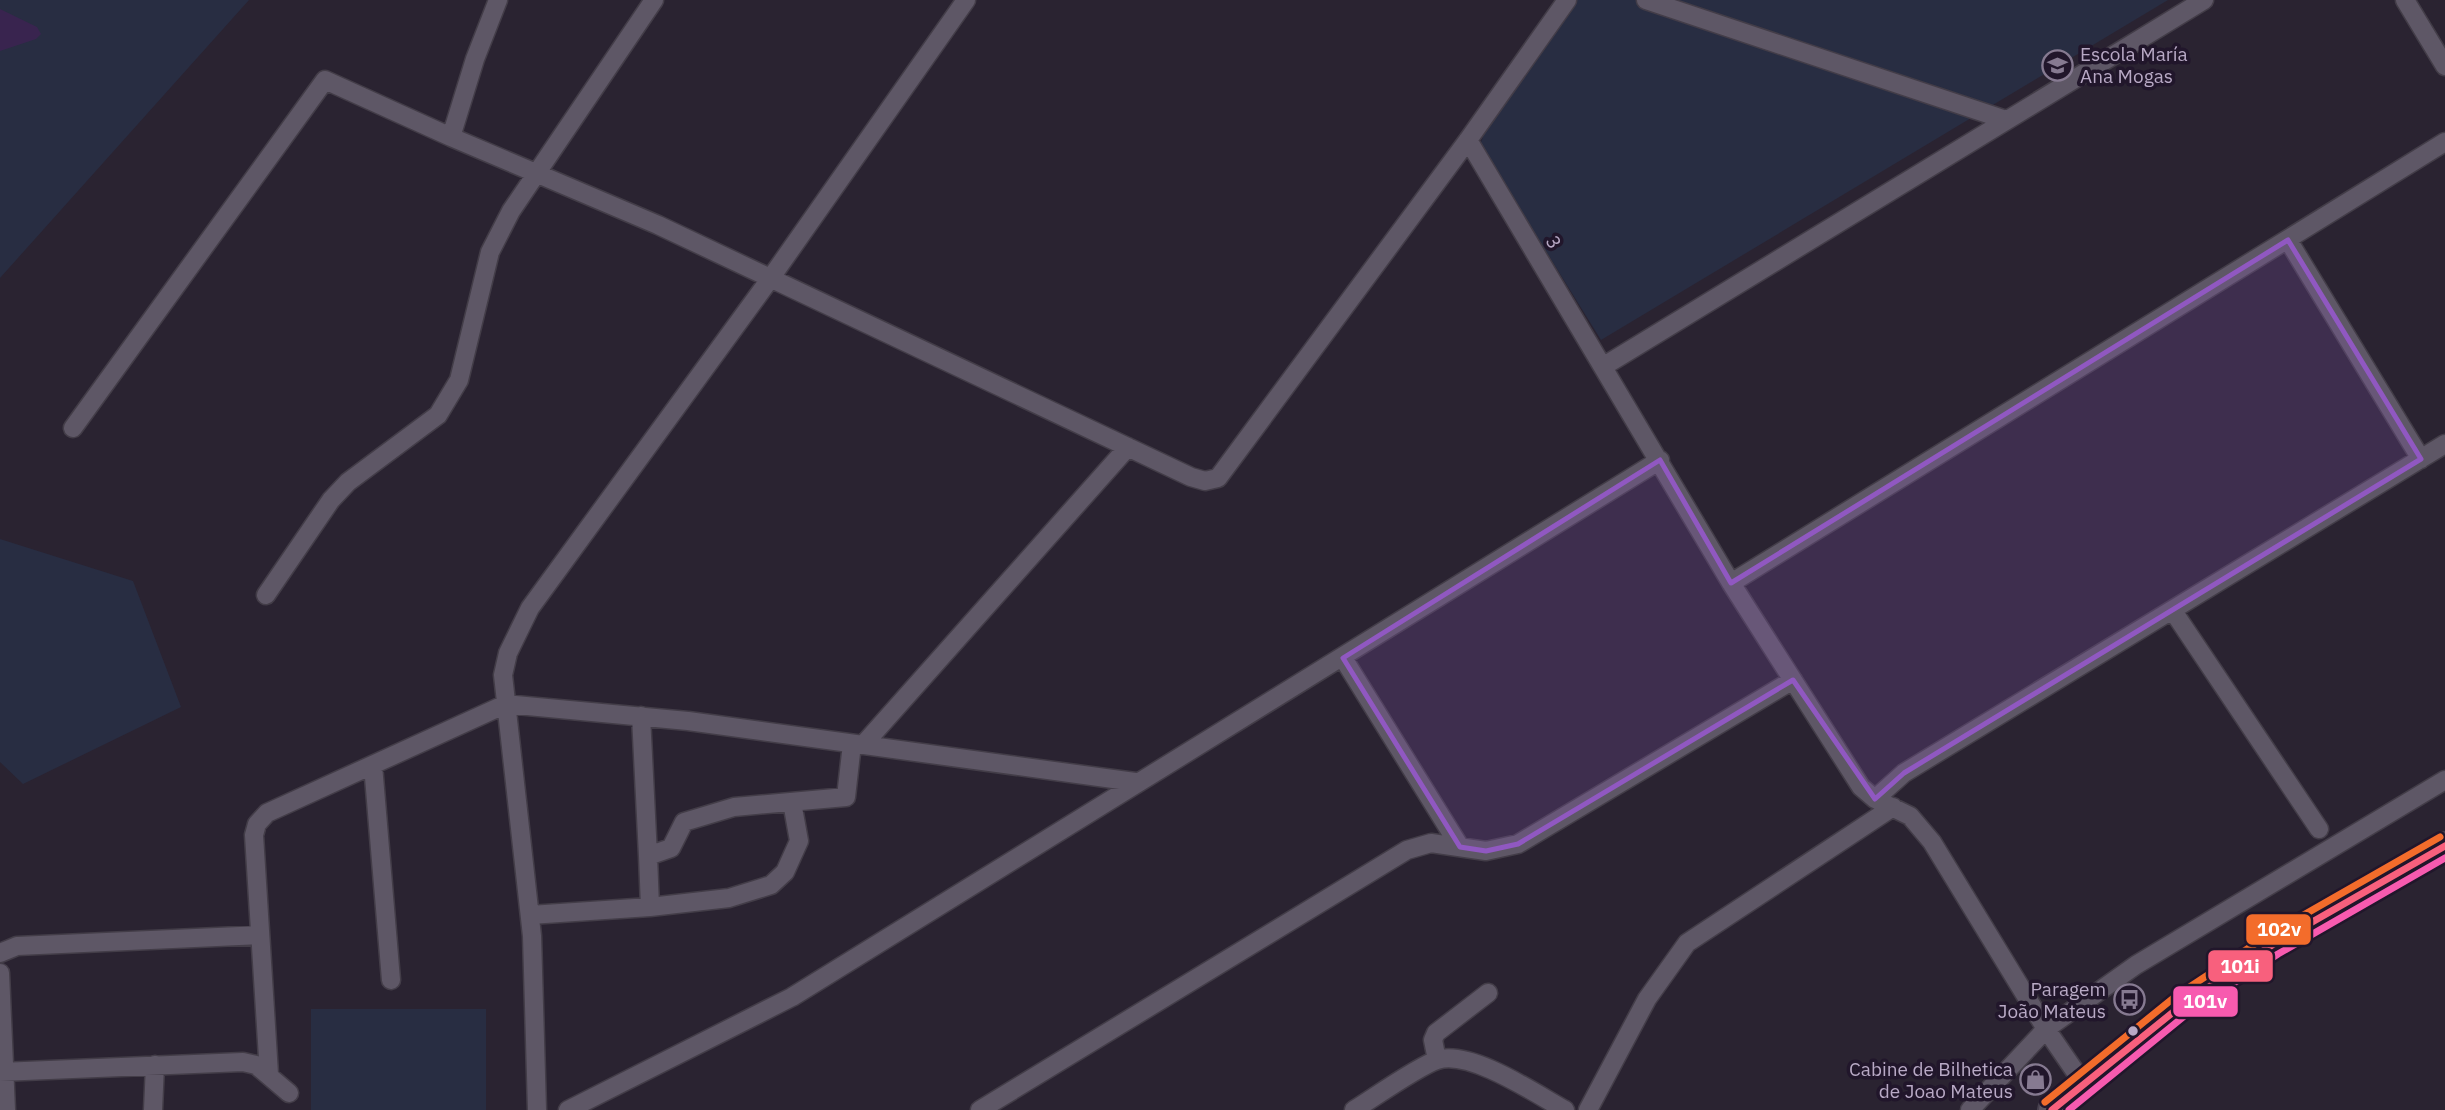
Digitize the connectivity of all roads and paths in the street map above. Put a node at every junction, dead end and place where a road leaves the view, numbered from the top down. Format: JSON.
{"nodes":[{"id":1,"x":498,"y":0,"type":"edge"},
{"id":2,"x":654,"y":0,"type":"edge"},
{"id":3,"x":966,"y":0,"type":"edge"},
{"id":4,"x":1567,"y":0,"type":"edge"},
{"id":5,"x":1646,"y":0,"type":"edge"},
{"id":6,"x":2204,"y":0,"type":"edge"},
{"id":7,"x":2405,"y":0,"type":"edge"},
{"id":8,"x":2445,"y":65,"type":"edge"},
{"id":9,"x":2006,"y":120,"type":"junction"},
{"id":10,"x":451,"y":138,"type":"junction"},
{"id":11,"x":1468,"y":140,"type":"junction"},
{"id":12,"x":2445,"y":142,"type":"edge"},
{"id":13,"x":538,"y":172,"type":"junction"},
{"id":14,"x":2288,"y":240,"type":"junction"},
{"id":15,"x":770,"y":279,"type":"junction"},
{"id":16,"x":1604,"y":366,"type":"junction"},
{"id":17,"x":73,"y":428,"type":"dead end"},
{"id":18,"x":2445,"y":444,"type":"edge"},
{"id":19,"x":1128,"y":447,"type":"junction"},
{"id":20,"x":2421,"y":459,"type":"junction"},
{"id":21,"x":1660,"y":460,"type":"junction"},
{"id":22,"x":1731,"y":583,"type":"junction"},
{"id":23,"x":266,"y":595,"type":"dead end"},
{"id":24,"x":2173,"y":611,"type":"junction"},
{"id":25,"x":1343,"y":658,"type":"junction"},
{"id":26,"x":1793,"y":680,"type":"junction"},
{"id":27,"x":506,"y":704,"type":"junction"},
{"id":28,"x":641,"y":716,"type":"junction"},
{"id":29,"x":858,"y":745,"type":"junction"},
{"id":30,"x":373,"y":765,"type":"junction"},
{"id":31,"x":2445,"y":780,"type":"edge"},
{"id":32,"x":1135,"y":782,"type":"junction"},
{"id":33,"x":1875,"y":799,"type":"junction"},
{"id":34,"x":792,"y":802,"type":"junction"},
{"id":35,"x":1893,"y":807,"type":"junction"},
{"id":36,"x":2319,"y":829,"type":"dead end"},
{"id":37,"x":2445,"y":846,"type":"edge"},
{"id":38,"x":1460,"y":847,"type":"junction"},
{"id":39,"x":648,"y":856,"type":"junction"},
{"id":40,"x":650,"y":908,"type":"junction"},
{"id":41,"x":530,"y":915,"type":"junction"},
{"id":42,"x":259,"y":935,"type":"junction"},
{"id":43,"x":0,"y":955,"type":"edge"},
{"id":44,"x":0,"y":973,"type":"edge"},
{"id":45,"x":391,"y":980,"type":"dead end"},
{"id":46,"x":1488,"y":993,"type":"dead end"},
{"id":47,"x":2046,"y":1029,"type":"junction"},
{"id":48,"x":1437,"y":1060,"type":"junction"},
{"id":49,"x":155,"y":1065,"type":"junction"},
{"id":50,"x":2,"y":1072,"type":"edge"},
{"id":51,"x":269,"y":1074,"type":"junction"},
{"id":52,"x":289,"y":1093,"type":"dead end"},
{"id":53,"x":2068,"y":1100,"type":"edge"},
{"id":54,"x":6,"y":1110,"type":"edge"},
{"id":55,"x":153,"y":1110,"type":"edge"},
{"id":56,"x":537,"y":1110,"type":"edge"},
{"id":57,"x":568,"y":1110,"type":"edge"},
{"id":58,"x":980,"y":1110,"type":"edge"},
{"id":59,"x":1354,"y":1110,"type":"edge"},
{"id":60,"x":1565,"y":1110,"type":"edge"},
{"id":61,"x":1588,"y":1110,"type":"edge"},
{"id":62,"x":1970,"y":1110,"type":"edge"}],
"edges":[{"from":1,"to":10,"type":"street"},
{"from":2,"to":13,"type":"street"},
{"from":3,"to":15,"type":"street"},
{"from":4,"to":11,"type":"street"},
{"from":5,"to":9,"type":"street"},
{"from":6,"to":9,"type":"street"},
{"from":7,"to":8,"type":"street"},
{"from":9,"to":16,"type":"street"},
{"from":10,"to":13,"type":"street"},
{"from":10,"to":17,"type":"street"},
{"from":11,"to":16,"type":"street","name":"3"},
{"from":11,"to":19,"type":"street"},
{"from":12,"to":14,"type":"street"},
{"from":13,"to":15,"type":"street"},
{"from":13,"to":23,"type":"street"},
{"from":14,"to":20,"type":"street"},
{"from":14,"to":22,"type":"street"},
{"from":15,"to":19,"type":"street"},
{"from":15,"to":27,"type":"street"},
{"from":16,"to":21,"type":"street","name":"3"},
{"from":18,"to":20,"type":"street"},
{"from":19,"to":29,"type":"street"},
{"from":20,"to":24,"type":"street"},
{"from":21,"to":22,"type":"street","name":"3"},
{"from":21,"to":25,"type":"street"},
{"from":22,"to":26,"type":"street","name":"3"},
{"from":24,"to":33,"type":"street"},
{"from":24,"to":36,"type":"street"},
{"from":25,"to":32,"type":"street"},
{"from":25,"to":38,"type":"street"},
{"from":26,"to":33,"type":"street","name":"3"},
{"from":26,"to":38,"type":"street"},
{"from":27,"to":28,"type":"street"},
{"from":27,"to":30,"type":"street"},
{"from":27,"to":41,"type":"street"},
{"from":28,"to":29,"type":"street"},
{"from":28,"to":39,"type":"street"},
{"from":29,"to":32,"type":"street"},
{"from":29,"to":34,"type":"street"},
{"from":30,"to":42,"type":"street"},
{"from":30,"to":45,"type":"street"},
{"from":31,"to":47,"type":"street"},
{"from":32,"to":57,"type":"street"},
{"from":33,"to":35,"type":"street"},
{"from":34,"to":39,"type":"street"},
{"from":34,"to":40,"type":"street"},
{"from":35,"to":47,"type":"street"},
{"from":35,"to":61,"type":"street"},
{"from":37,"to":53,"type":"main road"},
{"from":38,"to":58,"type":"street"},
{"from":39,"to":40,"type":"street"},
{"from":40,"to":41,"type":"street"},
{"from":41,"to":56,"type":"street"},
{"from":42,"to":43,"type":"street"},
{"from":42,"to":51,"type":"street"},
{"from":44,"to":50,"type":"street"},
{"from":46,"to":48,"type":"street"},
{"from":47,"to":53,"type":"street"},
{"from":47,"to":62,"type":"street"},
{"from":48,"to":59,"type":"street"},
{"from":48,"to":60,"type":"street"},
{"from":49,"to":50,"type":"street"},
{"from":49,"to":51,"type":"street"},
{"from":49,"to":55,"type":"street"},
{"from":50,"to":54,"type":"street"},
{"from":51,"to":52,"type":"street"}]}
